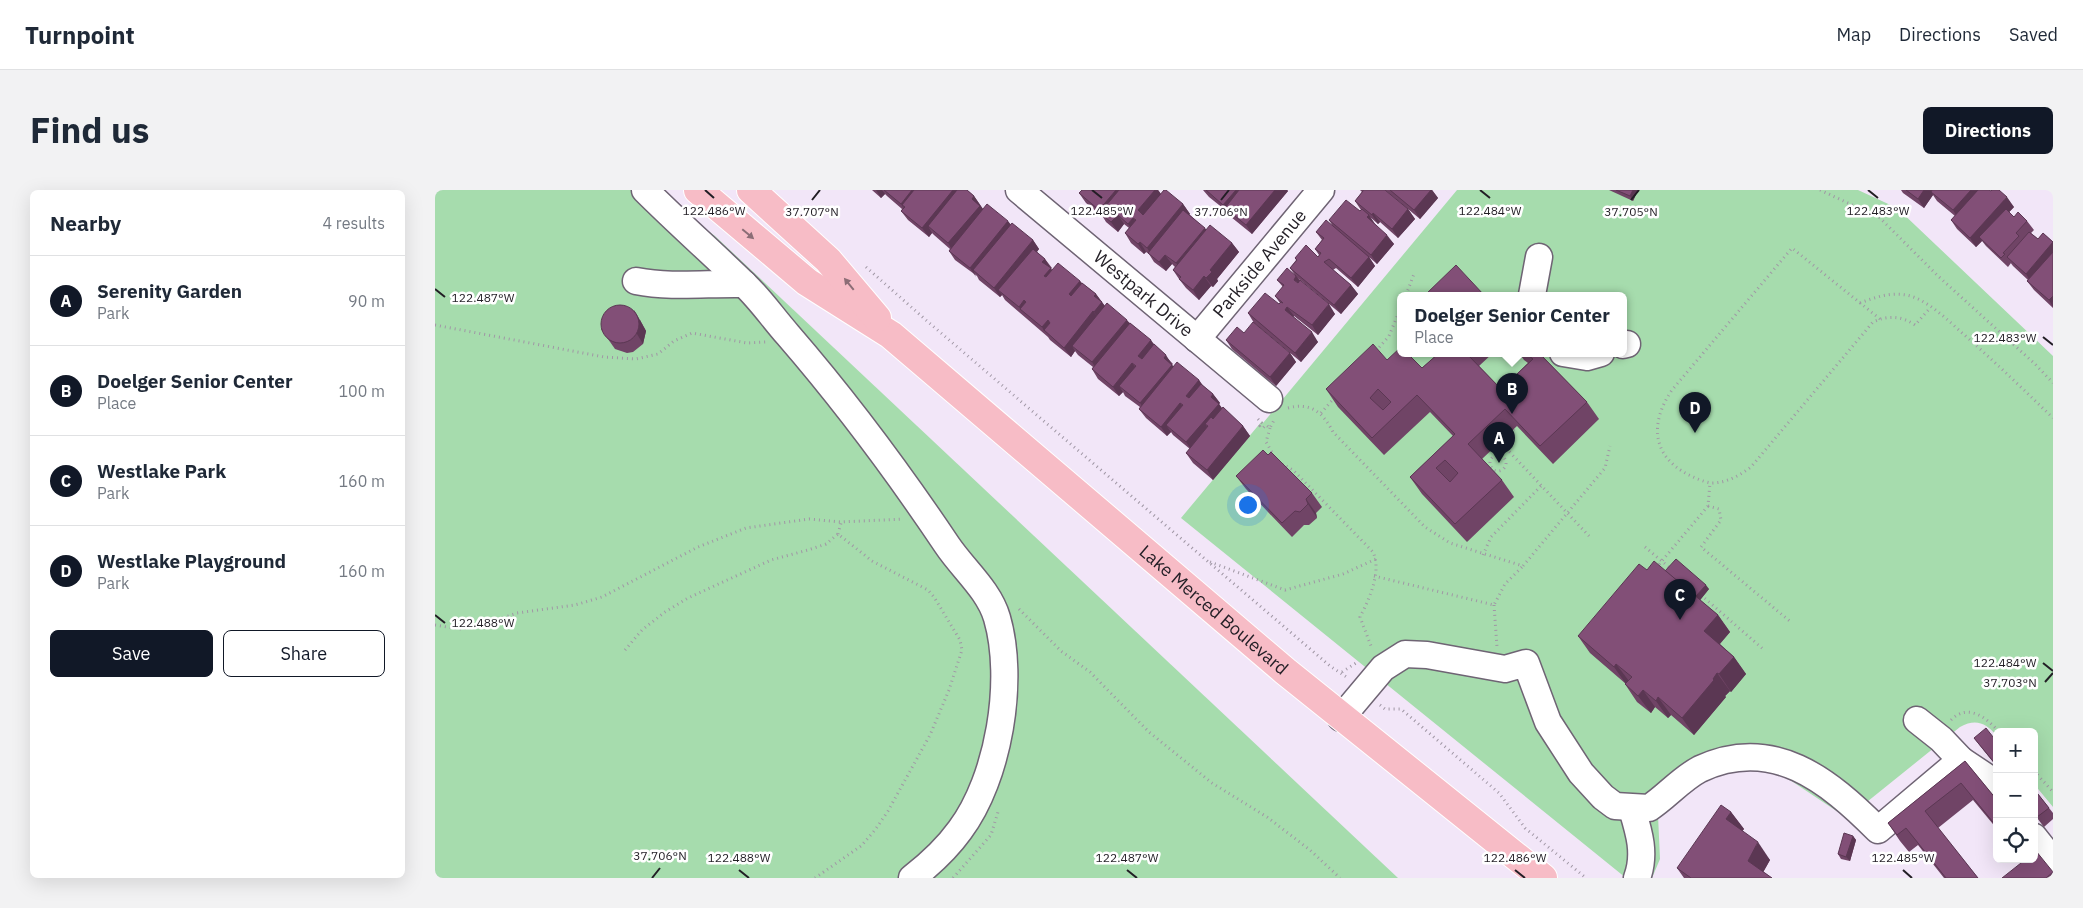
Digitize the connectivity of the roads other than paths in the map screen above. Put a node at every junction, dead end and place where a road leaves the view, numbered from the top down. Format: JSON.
{"nodes":[{"id":1,"x":645,"y":190,"type":"edge"},
{"id":2,"x":698,"y":190,"type":"edge"},
{"id":3,"x":751,"y":190,"type":"edge"},
{"id":4,"x":1019,"y":190,"type":"edge"},
{"id":5,"x":1321,"y":190,"type":"edge"},
{"id":6,"x":1539,"y":257,"type":"dead end"},
{"id":7,"x":636,"y":281,"type":"dead end"},
{"id":8,"x":744,"y":284,"type":"junction"},
{"id":9,"x":1533,"y":292,"type":"edge"},
{"id":10,"x":891,"y":335,"type":"junction"},
{"id":11,"x":1197,"y":339,"type":"junction"},
{"id":12,"x":1269,"y":399,"type":"dead end"},
{"id":13,"x":1341,"y":718,"type":"junction"},
{"id":14,"x":1926,"y":727,"type":"road end"},
{"id":15,"x":1961,"y":760,"type":"junction"},
{"id":16,"x":1993,"y":785,"type":"edge"},
{"id":17,"x":1632,"y":809,"type":"junction"},
{"id":18,"x":2038,"y":842,"type":"edge"},
{"id":19,"x":2053,"y":861,"type":"edge"},
{"id":20,"x":912,"y":878,"type":"edge"},
{"id":21,"x":1543,"y":878,"type":"edge"},
{"id":22,"x":1637,"y":878,"type":"edge"}],
"edges":[{"from":1,"to":8,"type":"street"},
{"from":2,"to":10,"type":"main road","name":"Lake Merced Boulevard","one_way":true},
{"from":10,"to":3,"type":"main road","name":"Lake Merced Boulevard","one_way":true},
{"from":4,"to":11,"type":"street","name":"Westpark Drive"},
{"from":5,"to":11,"type":"street","name":"Parkside Avenue"},
{"from":6,"to":9,"type":"street"},
{"from":7,"to":8,"type":"street"},
{"from":8,"to":20,"type":"street"},
{"from":10,"to":13,"type":"main road","name":"Lake Merced Boulevard"},
{"from":11,"to":12,"type":"street","name":"Westpark Drive"},
{"from":13,"to":17,"type":"street"},
{"from":13,"to":21,"type":"main road","name":"Lake Merced Boulevard"},
{"from":14,"to":15,"type":"street"},
{"from":15,"to":16,"type":"street"},
{"from":15,"to":17,"type":"street"},
{"from":17,"to":22,"type":"street"},
{"from":18,"to":19,"type":"street"}]}
